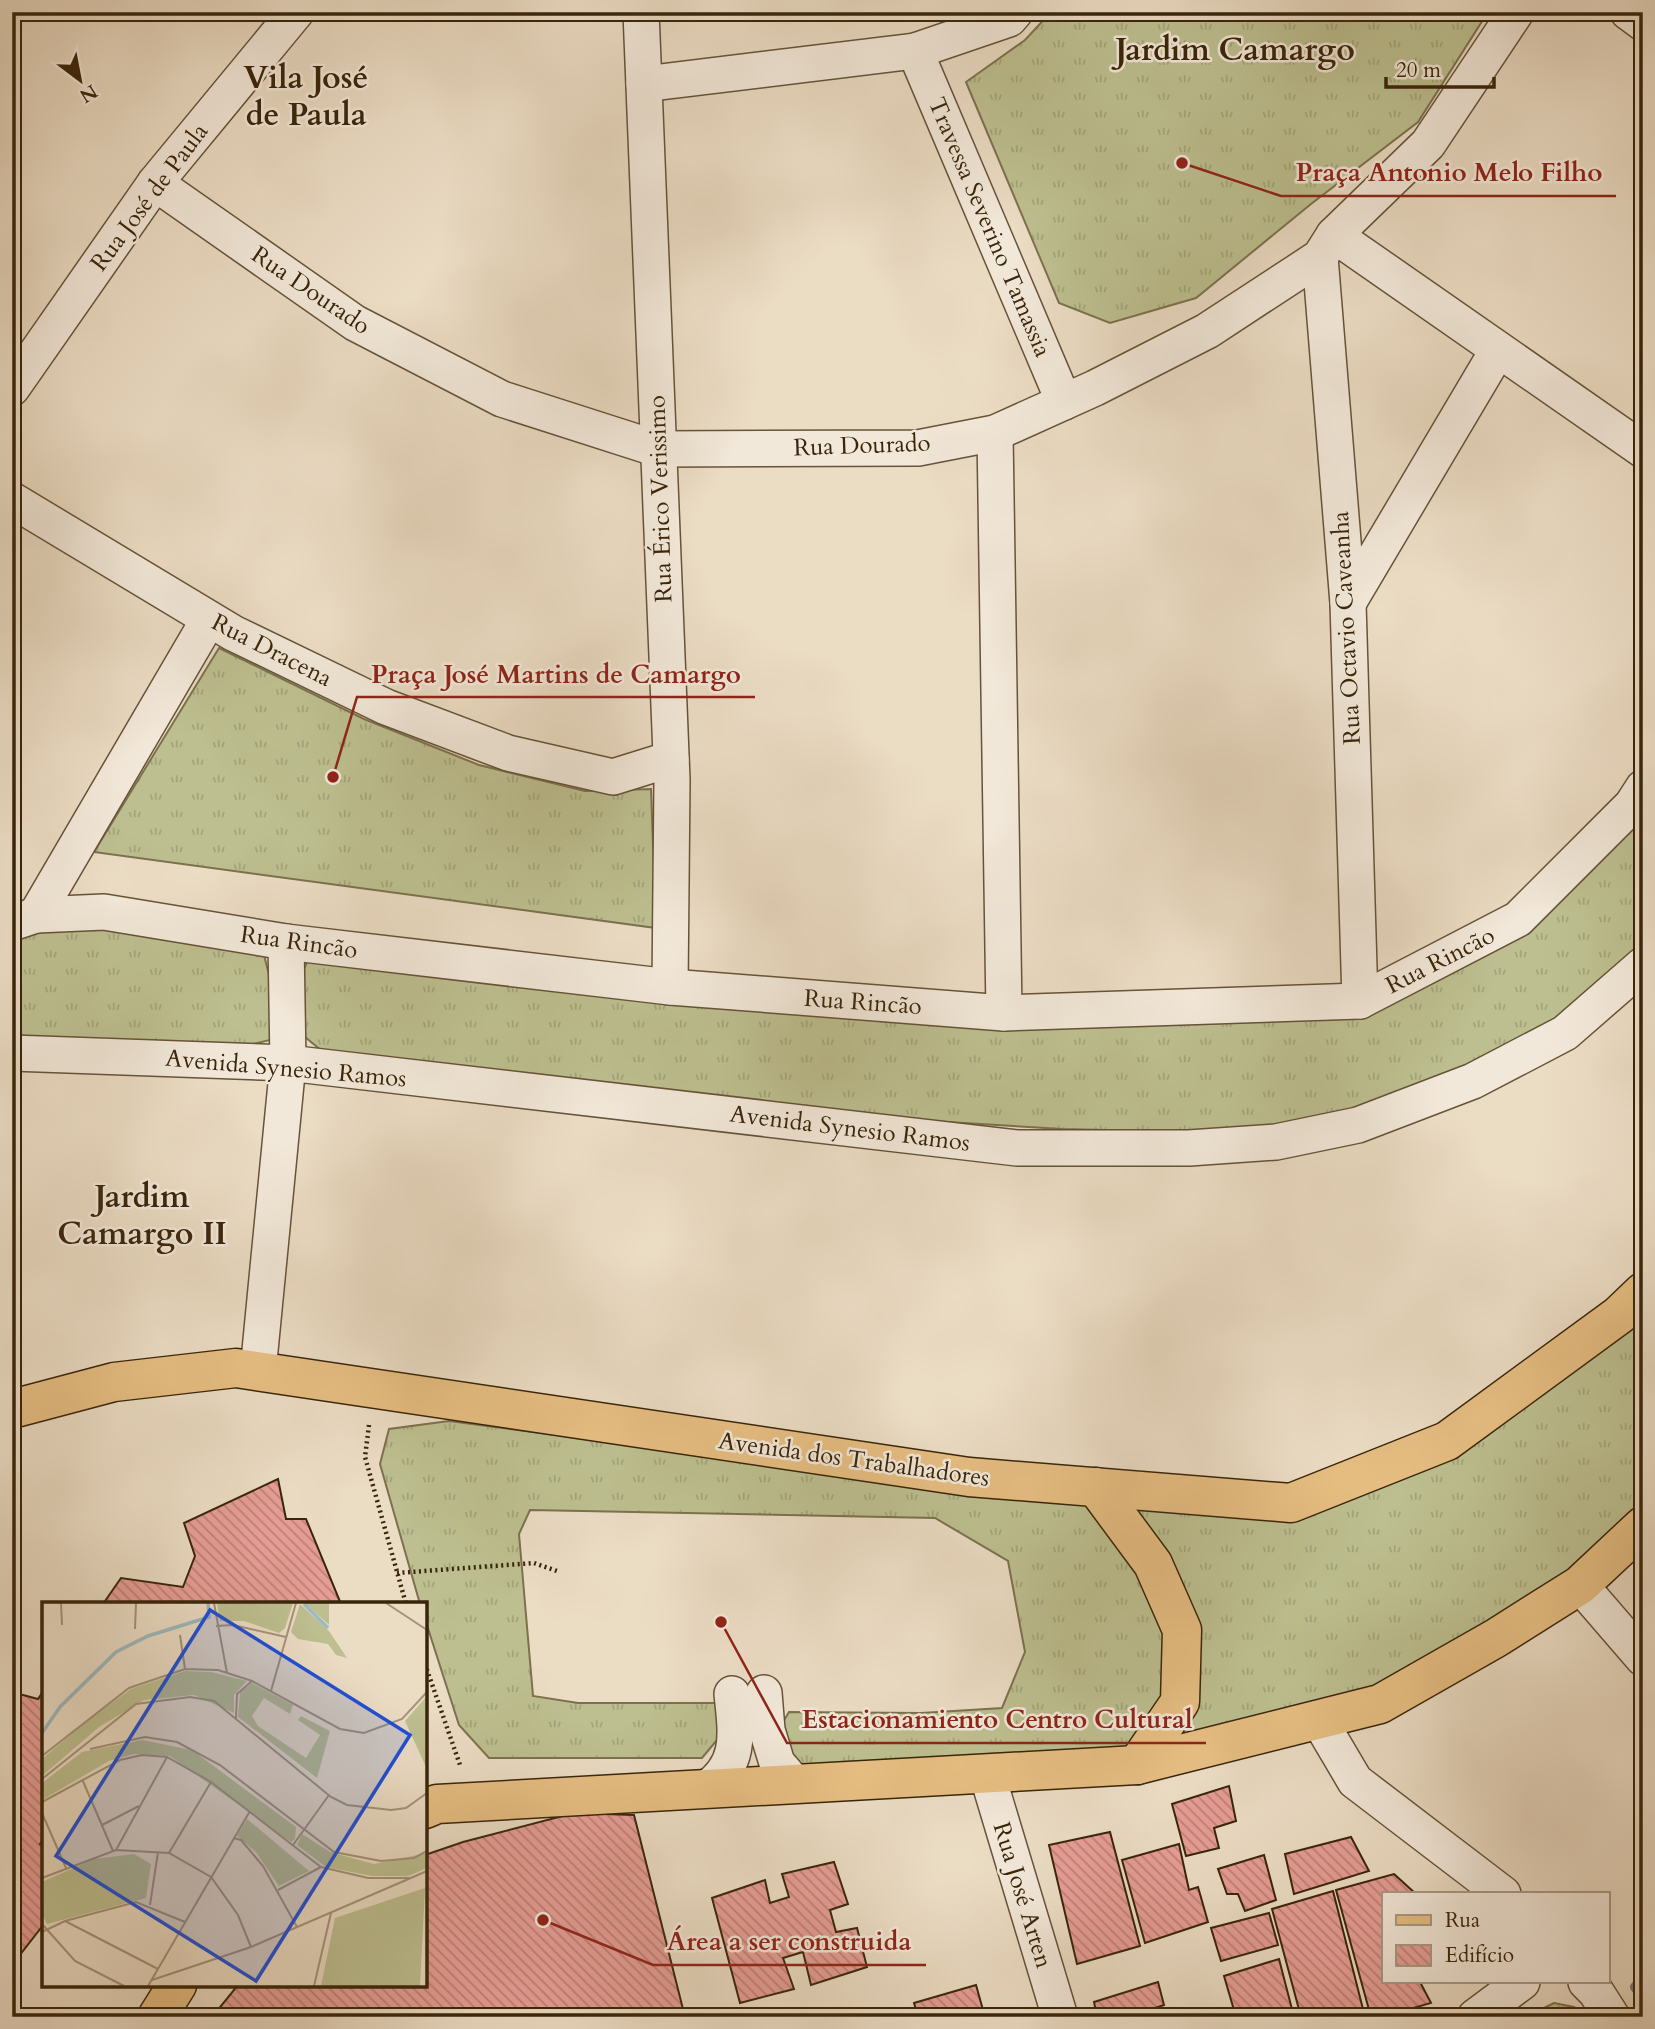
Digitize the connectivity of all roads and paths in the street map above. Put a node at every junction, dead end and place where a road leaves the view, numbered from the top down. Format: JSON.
{"nodes":[{"id":1,"x":296,"y":12,"type":"edge"},
{"id":2,"x":641,"y":12,"type":"edge"},
{"id":3,"x":1015,"y":12,"type":"edge"},
{"id":4,"x":1516,"y":12,"type":"edge"},
{"id":5,"x":1628,"y":12,"type":"edge"},
{"id":6,"x":1643,"y":23,"type":"edge"},
{"id":7,"x":915,"y":51,"type":"junction"},
{"id":8,"x":644,"y":84,"type":"junction"},
{"id":9,"x":155,"y":183,"type":"junction"},
{"id":10,"x":1327,"y":246,"type":"junction"},
{"id":11,"x":1498,"y":350,"type":"junction"},
{"id":12,"x":12,"y":388,"type":"edge"},
{"id":13,"x":1064,"y":402,"type":"junction"},
{"id":14,"x":995,"y":433,"type":"junction"},
{"id":15,"x":658,"y":449,"type":"junction"},
{"id":16,"x":1643,"y":450,"type":"edge"},
{"id":17,"x":12,"y":500,"type":"edge"},
{"id":18,"x":1348,"y":603,"type":"junction"},
{"id":19,"x":209,"y":619,"type":"junction"},
{"id":20,"x":671,"y":759,"type":"junction"},
{"id":21,"x":1643,"y":788,"type":"edge"},
{"id":22,"x":24,"y":919,"type":"edge"},
{"id":23,"x":286,"y":942,"type":"junction"},
{"id":24,"x":1643,"y":965,"type":"edge"},
{"id":25,"x":670,"y":987,"type":"junction"},
{"id":26,"x":1360,"y":1001,"type":"junction"},
{"id":27,"x":1004,"y":1013,"type":"junction"},
{"id":28,"x":12,"y":1053,"type":"edge"},
{"id":29,"x":289,"y":1063,"type":"junction"},
{"id":30,"x":1643,"y":1292,"type":"edge"},
{"id":31,"x":258,"y":1371,"type":"junction"},
{"id":32,"x":372,"y":1389,"type":"junction"},
{"id":33,"x":12,"y":1409,"type":"edge"},
{"id":34,"x":1096,"y":1487,"type":"junction"},
{"id":35,"x":1643,"y":1526,"type":"edge"},
{"id":36,"x":557,"y":1570,"type":"dead end"},
{"id":37,"x":397,"y":1573,"type":"junction"},
{"id":38,"x":1580,"y":1585,"type":"junction"},
{"id":39,"x":405,"y":1602,"type":"edge"},
{"id":40,"x":1643,"y":1658,"type":"edge"},
{"id":41,"x":427,"y":1669,"type":"edge"},
{"id":42,"x":1319,"y":1720,"type":"junction"},
{"id":43,"x":1137,"y":1765,"type":"junction"},
{"id":44,"x":987,"y":1774,"type":"junction"},
{"id":45,"x":796,"y":1785,"type":"junction"},
{"id":46,"x":706,"y":1789,"type":"junction"},
{"id":47,"x":472,"y":1802,"type":"junction"},
{"id":48,"x":427,"y":1808,"type":"edge"},
{"id":49,"x":1500,"y":1892,"type":"edge"},
{"id":50,"x":1521,"y":1983,"type":"edge"},
{"id":51,"x":1587,"y":1983,"type":"edge"},
{"id":52,"x":176,"y":1987,"type":"edge"},
{"id":53,"x":157,"y":2017,"type":"edge"},
{"id":54,"x":1060,"y":2017,"type":"edge"},
{"id":55,"x":1475,"y":2017,"type":"edge"},
{"id":56,"x":1612,"y":2017,"type":"edge"}],
"edges":[{"from":1,"to":9,"type":"street","name":"Rua José de Paula"},
{"from":2,"to":8,"type":"street","name":"Rua Érico Verissimo"},
{"from":3,"to":7,"type":"street"},
{"from":4,"to":10,"type":"street","name":"Rua Dourado"},
{"from":5,"to":6,"type":"street"},
{"from":7,"to":8,"type":"street"},
{"from":7,"to":13,"type":"street","name":"Travessa Severino Tamassia"},
{"from":8,"to":15,"type":"street","name":"Rua Érico Verissimo"},
{"from":9,"to":12,"type":"street","name":"Rua José de Paula"},
{"from":9,"to":15,"type":"street","name":"Rua Dourado"},
{"from":10,"to":11,"type":"street"},
{"from":10,"to":13,"type":"street","name":"Rua Dourado"},
{"from":10,"to":18,"type":"street","name":"Rua Octavio Caveanha"},
{"from":11,"to":16,"type":"street"},
{"from":11,"to":18,"type":"street"},
{"from":13,"to":14,"type":"street","name":"Rua Dourado"},
{"from":14,"to":15,"type":"street","name":"Rua Dourado"},
{"from":14,"to":27,"type":"street"},
{"from":15,"to":20,"type":"street","name":"Rua Érico Verissimo"},
{"from":17,"to":19,"type":"street","name":"Rua Dracena"},
{"from":18,"to":26,"type":"street","name":"Rua Octavio Caveanha"},
{"from":19,"to":20,"type":"street","name":"Rua Dracena"},
{"from":19,"to":22,"type":"street"},
{"from":20,"to":25,"type":"street","name":"Rua Érico Verissimo"},
{"from":21,"to":26,"type":"street","name":"Rua Rincão"},
{"from":22,"to":23,"type":"street","name":"Rua Rincão"},
{"from":23,"to":25,"type":"street","name":"Rua Rincão"},
{"from":23,"to":29,"type":"street"},
{"from":24,"to":29,"type":"street","name":"Avenida Synesio Ramos"},
{"from":25,"to":27,"type":"street","name":"Rua Rincão"},
{"from":26,"to":27,"type":"street","name":"Rua Rincão"},
{"from":28,"to":29,"type":"street","name":"Avenida Synesio Ramos"},
{"from":29,"to":31,"type":"street"},
{"from":30,"to":34,"type":"main road","name":"Avenida dos Trabalhadores"},
{"from":31,"to":32,"type":"main road","name":"Avenida dos Trabalhadores"},
{"from":31,"to":33,"type":"main road","name":"Avenida dos Trabalhadores"},
{"from":32,"to":34,"type":"main road","name":"Avenida dos Trabalhadores"},
{"from":32,"to":37,"type":"path"},
{"from":34,"to":43,"type":"main road"},
{"from":35,"to":38,"type":"main road"},
{"from":36,"to":37,"type":"path"},
{"from":37,"to":39,"type":"path"},
{"from":38,"to":40,"type":"street"},
{"from":38,"to":42,"type":"main road"},
{"from":41,"to":47,"type":"path"},
{"from":42,"to":43,"type":"main road"},
{"from":42,"to":49,"type":"street"},
{"from":43,"to":44,"type":"main road"},
{"from":44,"to":45,"type":"main road"},
{"from":44,"to":54,"type":"street","name":"Rua José Arten"},
{"from":45,"to":46,"type":"main road"},
{"from":45,"to":46,"type":"street"},
{"from":46,"to":47,"type":"main road"},
{"from":47,"to":48,"type":"main road"},
{"from":50,"to":55,"type":"street"},
{"from":51,"to":56,"type":"street"},
{"from":52,"to":53,"type":"main road"}]}
